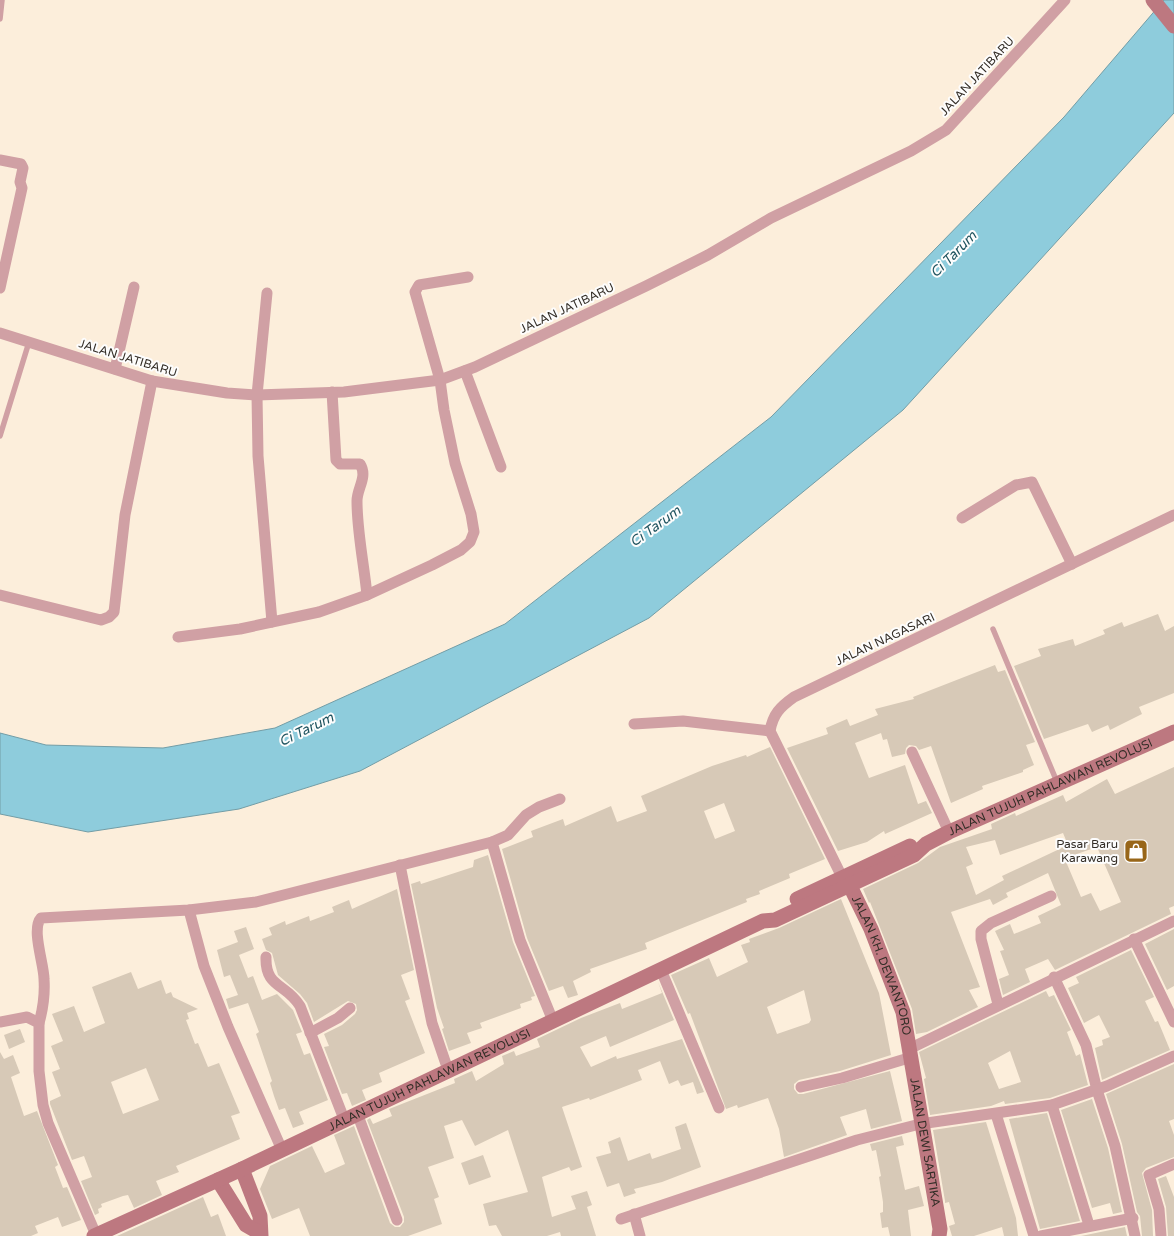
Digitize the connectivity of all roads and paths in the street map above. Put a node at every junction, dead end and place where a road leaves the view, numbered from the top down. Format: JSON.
{"nodes":[{"id":1,"x":2,"y":0,"type":"edge"},
{"id":2,"x":1065,"y":0,"type":"edge"},
{"id":3,"x":1153,"y":0,"type":"edge"},
{"id":4,"x":0,"y":12,"type":"edge"},
{"id":5,"x":0,"y":19,"type":"edge"},
{"id":6,"x":1174,"y":26,"type":"edge"},
{"id":7,"x":0,"y":160,"type":"edge"},
{"id":8,"x":468,"y":277,"type":"dead end"},
{"id":9,"x":134,"y":287,"type":"dead end"},
{"id":10,"x":0,"y":288,"type":"edge"},
{"id":11,"x":267,"y":293,"type":"dead end"},
{"id":12,"x":0,"y":333,"type":"edge"},
{"id":13,"x":29,"y":342,"type":"junction"},
{"id":14,"x":115,"y":370,"type":"junction"},
{"id":15,"x":465,"y":370,"type":"junction"},
{"id":16,"x":440,"y":380,"type":"junction"},
{"id":17,"x":152,"y":381,"type":"junction"},
{"id":18,"x":332,"y":392,"type":"junction"},
{"id":19,"x":257,"y":394,"type":"junction"},
{"id":20,"x":0,"y":436,"type":"edge"},
{"id":21,"x":501,"y":467,"type":"dead end"},
{"id":22,"x":1174,"y":515,"type":"edge"},
{"id":23,"x":962,"y":518,"type":"dead end"},
{"id":24,"x":1072,"y":564,"type":"junction"},
{"id":25,"x":0,"y":595,"type":"edge"},
{"id":26,"x":367,"y":595,"type":"junction"},
{"id":27,"x":272,"y":622,"type":"junction"},
{"id":28,"x":993,"y":629,"type":"dead end"},
{"id":29,"x":178,"y":636,"type":"dead end"},
{"id":30,"x":634,"y":724,"type":"dead end"},
{"id":31,"x":770,"y":731,"type":"junction"},
{"id":32,"x":1174,"y":732,"type":"edge"},
{"id":33,"x":912,"y":752,"type":"dead end"},
{"id":34,"x":1058,"y":784,"type":"junction"},
{"id":35,"x":560,"y":799,"type":"dead end"},
{"id":36,"x":949,"y":832,"type":"junction"},
{"id":37,"x":492,"y":842,"type":"junction"},
{"id":38,"x":400,"y":865,"type":"junction"},
{"id":39,"x":846,"y":881,"type":"junction"},
{"id":40,"x":1051,"y":896,"type":"dead end"},
{"id":41,"x":189,"y":910,"type":"junction"},
{"id":42,"x":1174,"y":921,"type":"edge"},
{"id":43,"x":1134,"y":939,"type":"junction"},
{"id":44,"x":266,"y":957,"type":"dead end"},
{"id":45,"x":661,"y":970,"type":"junction"},
{"id":46,"x":1054,"y":977,"type":"junction"},
{"id":47,"x":998,"y":1004,"type":"junction"},
{"id":48,"x":350,"y":1008,"type":"dead end"},
{"id":49,"x":553,"y":1021,"type":"junction"},
{"id":50,"x":0,"y":1022,"type":"edge"},
{"id":51,"x":1174,"y":1022,"type":"edge"},
{"id":52,"x":39,"y":1023,"type":"junction"},
{"id":53,"x":310,"y":1032,"type":"junction"},
{"id":54,"x":911,"y":1052,"type":"junction"},
{"id":55,"x":1174,"y":1056,"type":"edge"},
{"id":56,"x":448,"y":1070,"type":"junction"},
{"id":57,"x":801,"y":1087,"type":"dead end"},
{"id":58,"x":1097,"y":1090,"type":"junction"},
{"id":59,"x":1052,"y":1105,"type":"junction"},
{"id":60,"x":718,"y":1108,"type":"dead end"},
{"id":61,"x":996,"y":1114,"type":"junction"},
{"id":62,"x":351,"y":1116,"type":"junction"},
{"id":63,"x":920,"y":1124,"type":"junction"},
{"id":64,"x":282,"y":1150,"type":"junction"},
{"id":65,"x":1174,"y":1164,"type":"edge"},
{"id":66,"x":242,"y":1169,"type":"junction"},
{"id":67,"x":218,"y":1180,"type":"junction"},
{"id":68,"x":634,"y":1214,"type":"junction"},
{"id":69,"x":1133,"y":1218,"type":"junction"},
{"id":70,"x":621,"y":1219,"type":"dead end"},
{"id":71,"x":397,"y":1220,"type":"dead end"},
{"id":72,"x":1089,"y":1225,"type":"junction"},
{"id":73,"x":260,"y":1235,"type":"edge"},
{"id":74,"x":95,"y":1236,"type":"edge"},
{"id":75,"x":640,"y":1236,"type":"edge"},
{"id":76,"x":939,"y":1236,"type":"edge"},
{"id":77,"x":1034,"y":1236,"type":"edge"},
{"id":78,"x":1041,"y":1236,"type":"edge"},
{"id":79,"x":1135,"y":1236,"type":"edge"},
{"id":80,"x":1161,"y":1236,"type":"edge"}],
"edges":[{"from":1,"to":4,"type":"lane"},
{"from":2,"to":15,"type":"street","name":"JALAN JATIBARU"},
{"from":3,"to":6,"type":"main road"},
{"from":4,"to":5,"type":"lane"},
{"from":7,"to":10,"type":"street"},
{"from":8,"to":16,"type":"street"},
{"from":9,"to":14,"type":"street"},
{"from":11,"to":19,"type":"street"},
{"from":12,"to":13,"type":"street","name":"JALAN JATIBARU"},
{"from":13,"to":14,"type":"street","name":"JALAN JATIBARU"},
{"from":13,"to":20,"type":"lane"},
{"from":14,"to":17,"type":"street","name":"JALAN JATIBARU"},
{"from":15,"to":16,"type":"street","name":"JALAN JATIBARU"},
{"from":15,"to":21,"type":"street"},
{"from":16,"to":18,"type":"street","name":"JALAN JATIBARU"},
{"from":16,"to":26,"type":"street"},
{"from":17,"to":19,"type":"street","name":"JALAN JATIBARU"},
{"from":17,"to":25,"type":"street"},
{"from":18,"to":19,"type":"street","name":"JALAN JATIBARU"},
{"from":18,"to":26,"type":"street"},
{"from":19,"to":27,"type":"street"},
{"from":22,"to":24,"type":"street","name":"JALAN NAGASARI"},
{"from":23,"to":24,"type":"street"},
{"from":24,"to":31,"type":"street","name":"JALAN NAGASARI"},
{"from":26,"to":27,"type":"street"},
{"from":27,"to":29,"type":"street"},
{"from":28,"to":34,"type":"lane"},
{"from":30,"to":31,"type":"street"},
{"from":31,"to":39,"type":"street"},
{"from":32,"to":34,"type":"main road","name":"JALAN TUJUH PAHLAWAN REVOLUSI"},
{"from":33,"to":36,"type":"street"},
{"from":34,"to":36,"type":"main road","name":"JALAN TUJUH PAHLAWAN REVOLUSI"},
{"from":35,"to":37,"type":"street"},
{"from":36,"to":39,"type":"main road","name":"JALAN TUJUH PAHLAWAN REVOLUSI"},
{"from":37,"to":38,"type":"street"},
{"from":37,"to":49,"type":"street"},
{"from":38,"to":41,"type":"street"},
{"from":38,"to":56,"type":"street"},
{"from":39,"to":45,"type":"main road","name":"JALAN TUJUH PAHLAWAN REVOLUSI"},
{"from":39,"to":54,"type":"main road","name":"JALAN KH. DEWANTORO"},
{"from":40,"to":47,"type":"street"},
{"from":41,"to":52,"type":"street"},
{"from":41,"to":64,"type":"street"},
{"from":42,"to":43,"type":"street"},
{"from":43,"to":46,"type":"street"},
{"from":43,"to":51,"type":"street"},
{"from":44,"to":53,"type":"street"},
{"from":45,"to":49,"type":"main road","name":"JALAN TUJUH PAHLAWAN REVOLUSI"},
{"from":45,"to":60,"type":"street"},
{"from":46,"to":47,"type":"street"},
{"from":46,"to":58,"type":"street"},
{"from":47,"to":54,"type":"street"},
{"from":48,"to":53,"type":"street"},
{"from":49,"to":56,"type":"main road","name":"JALAN TUJUH PAHLAWAN REVOLUSI"},
{"from":50,"to":52,"type":"street"},
{"from":52,"to":74,"type":"street"},
{"from":53,"to":62,"type":"street"},
{"from":54,"to":57,"type":"street"},
{"from":54,"to":63,"type":"main road","name":"JALAN DEWI SARTIKA"},
{"from":55,"to":58,"type":"street"},
{"from":56,"to":62,"type":"main road","name":"JALAN TUJUH PAHLAWAN REVOLUSI"},
{"from":58,"to":59,"type":"street"},
{"from":58,"to":69,"type":"street"},
{"from":59,"to":61,"type":"street"},
{"from":59,"to":72,"type":"street"},
{"from":61,"to":63,"type":"street"},
{"from":61,"to":77,"type":"street"},
{"from":62,"to":64,"type":"main road","name":"JALAN TUJUH PAHLAWAN REVOLUSI"},
{"from":62,"to":71,"type":"street"},
{"from":63,"to":68,"type":"street"},
{"from":63,"to":76,"type":"main road","name":"JALAN DEWI SARTIKA"},
{"from":64,"to":66,"type":"main road","name":"JALAN TUJUH PAHLAWAN REVOLUSI"},
{"from":65,"to":80,"type":"street"},
{"from":66,"to":67,"type":"main road","name":"JALAN TUJUH PAHLAWAN REVOLUSI"},
{"from":66,"to":73,"type":"main road"},
{"from":67,"to":73,"type":"main road"},
{"from":67,"to":74,"type":"main road","name":"JALAN TUJUH PAHLAWAN REVOLUSI"},
{"from":68,"to":70,"type":"street"},
{"from":68,"to":75,"type":"street"},
{"from":69,"to":72,"type":"street"},
{"from":69,"to":79,"type":"street"},
{"from":72,"to":78,"type":"street"}]}
